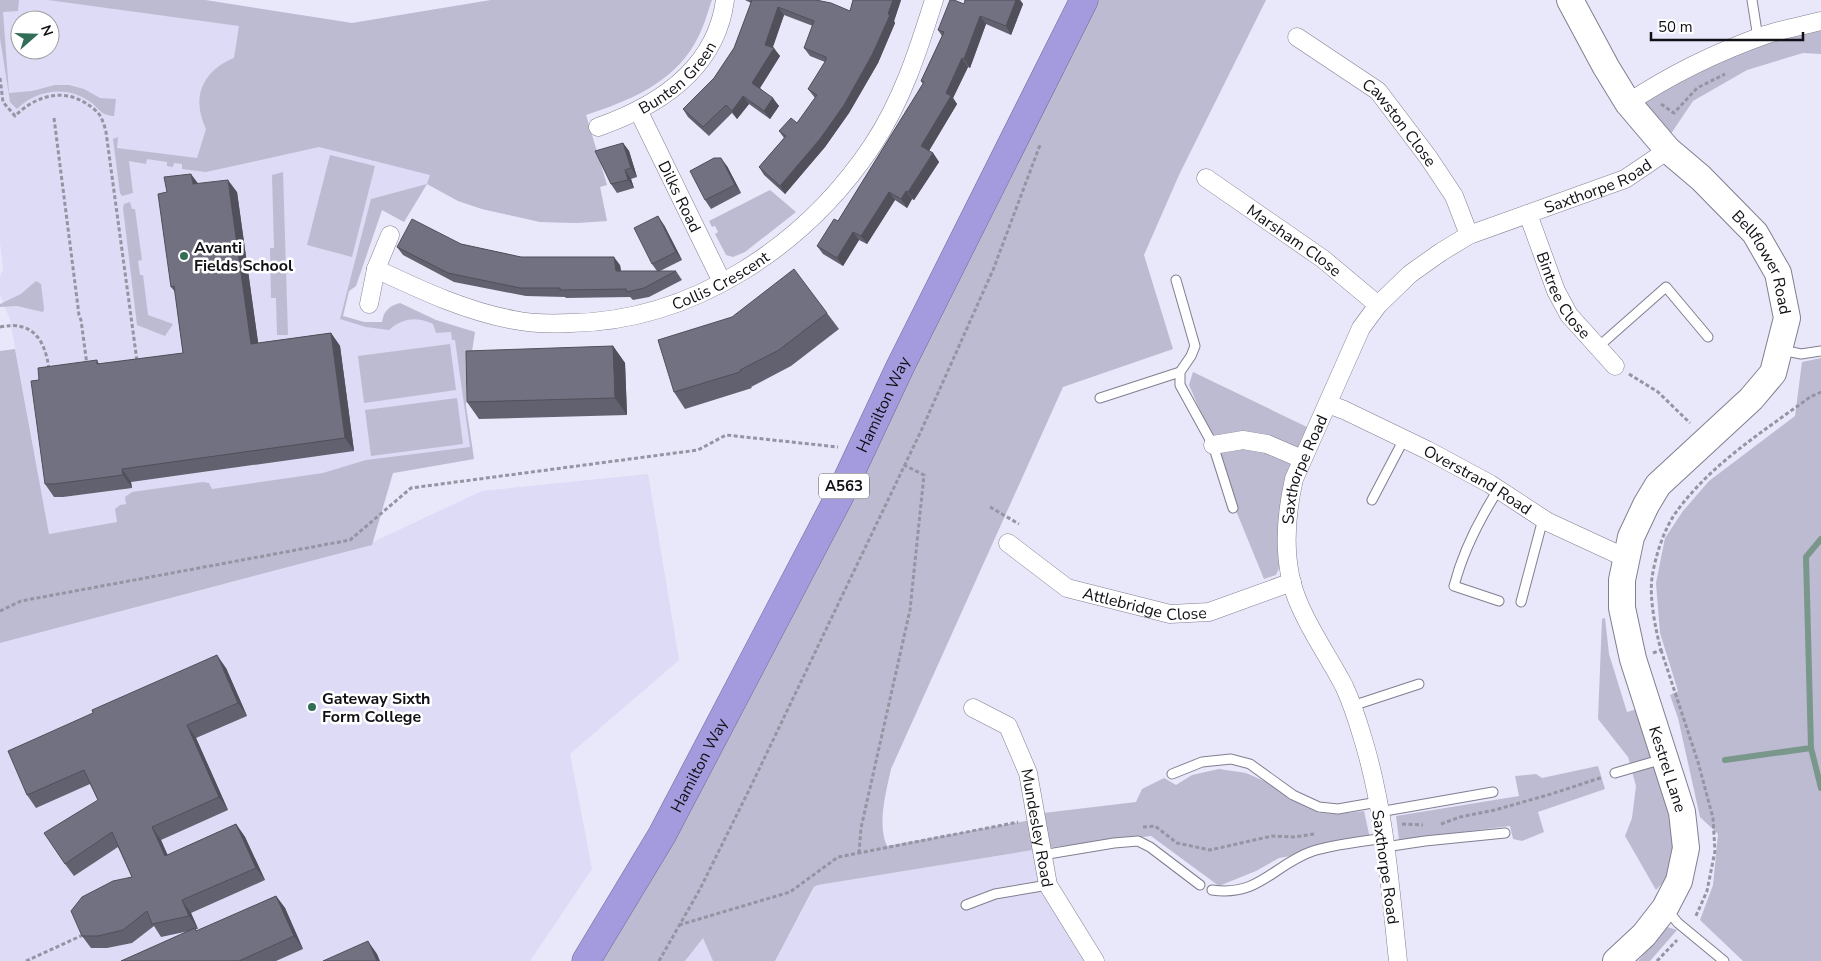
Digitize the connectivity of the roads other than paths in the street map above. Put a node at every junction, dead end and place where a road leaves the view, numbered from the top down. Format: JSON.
{"nodes":[{"id":1,"x":725,"y":0,"type":"edge"},
{"id":2,"x":934,"y":0,"type":"edge"},
{"id":3,"x":1084,"y":0,"type":"edge"},
{"id":4,"x":1570,"y":0,"type":"edge"},
{"id":5,"x":1752,"y":0,"type":"edge"},
{"id":6,"x":1821,"y":21,"type":"edge"},
{"id":7,"x":1297,"y":37,"type":"dead end"},
{"id":8,"x":1758,"y":38,"type":"junction"},
{"id":9,"x":1635,"y":98,"type":"junction"},
{"id":10,"x":638,"y":110,"type":"junction"},
{"id":11,"x":598,"y":126,"type":"dead end"},
{"id":12,"x":1668,"y":150,"type":"junction"},
{"id":13,"x":1206,"y":178,"type":"dead end"},
{"id":14,"x":1528,"y":214,"type":"junction"},
{"id":15,"x":1470,"y":235,"type":"junction"},
{"id":16,"x":390,"y":236,"type":"dead end"},
{"id":17,"x":376,"y":269,"type":"junction"},
{"id":18,"x":1176,"y":280,"type":"dead end"},
{"id":19,"x":722,"y":282,"type":"junction"},
{"id":20,"x":369,"y":304,"type":"dead end"},
{"id":21,"x":1378,"y":305,"type":"junction"},
{"id":22,"x":1708,"y":337,"type":"dead end"},
{"id":23,"x":1598,"y":346,"type":"junction"},
{"id":24,"x":1780,"y":349,"type":"junction"},
{"id":25,"x":1821,"y":351,"type":"edge"},
{"id":26,"x":1615,"y":366,"type":"road end"},
{"id":27,"x":1180,"y":372,"type":"junction"},
{"id":28,"x":1100,"y":398,"type":"dead end"},
{"id":29,"x":1328,"y":404,"type":"junction"},
{"id":30,"x":1404,"y":439,"type":"junction"},
{"id":31,"x":1213,"y":445,"type":"junction"},
{"id":32,"x":1302,"y":459,"type":"junction"},
{"id":33,"x":1498,"y":490,"type":"junction"},
{"id":34,"x":1372,"y":500,"type":"dead end"},
{"id":35,"x":1234,"y":508,"type":"dead end"},
{"id":36,"x":1543,"y":519,"type":"junction"},
{"id":37,"x":1008,"y":543,"type":"dead end"},
{"id":38,"x":1626,"y":558,"type":"junction"},
{"id":39,"x":1292,"y":582,"type":"junction"},
{"id":40,"x":1499,"y":601,"type":"dead end"},
{"id":41,"x":1521,"y":602,"type":"dead end"},
{"id":42,"x":1418,"y":684,"type":"dead end"},
{"id":43,"x":1352,"y":706,"type":"junction"},
{"id":44,"x":973,"y":708,"type":"dead end"},
{"id":45,"x":1665,"y":758,"type":"junction"},
{"id":46,"x":1616,"y":773,"type":"dead end"},
{"id":47,"x":1172,"y":774,"type":"dead end"},
{"id":48,"x":1493,"y":792,"type":"dead end"},
{"id":49,"x":1378,"y":807,"type":"junction"},
{"id":50,"x":1505,"y":833,"type":"dead end"},
{"id":51,"x":1385,"y":843,"type":"junction"},
{"id":52,"x":1042,"y":855,"type":"junction"},
{"id":53,"x":1048,"y":885,"type":"junction"},
{"id":54,"x":1200,"y":885,"type":"dead end"},
{"id":55,"x":1212,"y":890,"type":"dead end"},
{"id":56,"x":966,"y":905,"type":"dead end"},
{"id":57,"x":1666,"y":908,"type":"junction"},
{"id":58,"x":586,"y":961,"type":"edge"},
{"id":59,"x":1095,"y":961,"type":"edge"},
{"id":60,"x":1398,"y":961,"type":"edge"},
{"id":61,"x":1616,"y":961,"type":"edge"},
{"id":62,"x":1724,"y":961,"type":"edge"}],
"edges":[{"from":1,"to":10,"type":"street","name":"Bunten Green"},
{"from":2,"to":19,"type":"street","name":"Collis Crescent"},
{"from":3,"to":58,"type":"highway","name":"Hamilton Way","number":"A563"},
{"from":4,"to":9,"type":"street","name":"Bellflower Road"},
{"from":5,"to":8,"type":"lane"},
{"from":6,"to":8,"type":"street"},
{"from":7,"to":15,"type":"street","name":"Cawston Close"},
{"from":8,"to":9,"type":"street"},
{"from":9,"to":12,"type":"street","name":"Bellflower Road"},
{"from":10,"to":11,"type":"street","name":"Bunten Green"},
{"from":10,"to":19,"type":"street","name":"Dilks Road"},
{"from":12,"to":14,"type":"street","name":"Saxthorpe Road"},
{"from":12,"to":24,"type":"street","name":"Bellflower Road"},
{"from":13,"to":21,"type":"street","name":"Marsham Close"},
{"from":14,"to":15,"type":"street","name":"Saxthorpe Road"},
{"from":14,"to":23,"type":"street","name":"Bintree Close"},
{"from":15,"to":21,"type":"street","name":"Saxthorpe Road"},
{"from":16,"to":17,"type":"street"},
{"from":17,"to":19,"type":"street","name":"Collis Crescent"},
{"from":17,"to":20,"type":"street"},
{"from":18,"to":27,"type":"lane"},
{"from":21,"to":29,"type":"street","name":"Saxthorpe Road"},
{"from":22,"to":23,"type":"lane"},
{"from":23,"to":26,"type":"street","name":"Bintree Close"},
{"from":24,"to":25,"type":"lane"},
{"from":24,"to":38,"type":"street","name":"Bellflower Road"},
{"from":27,"to":28,"type":"lane"},
{"from":27,"to":31,"type":"lane"},
{"from":29,"to":30,"type":"street","name":"Overstrand Road"},
{"from":29,"to":32,"type":"street","name":"Saxthorpe Road"},
{"from":30,"to":33,"type":"street","name":"Overstrand Road"},
{"from":30,"to":34,"type":"lane"},
{"from":31,"to":32,"type":"street"},
{"from":31,"to":35,"type":"lane"},
{"from":32,"to":39,"type":"street","name":"Saxthorpe Road"},
{"from":33,"to":36,"type":"street","name":"Overstrand Road"},
{"from":33,"to":40,"type":"lane"},
{"from":36,"to":38,"type":"street","name":"Overstrand Road"},
{"from":36,"to":41,"type":"lane"},
{"from":37,"to":39,"type":"street","name":"Attlebridge Close"},
{"from":38,"to":45,"type":"street","name":"Kestrel Lane"},
{"from":39,"to":43,"type":"street","name":"Saxthorpe Road"},
{"from":42,"to":43,"type":"lane"},
{"from":43,"to":49,"type":"street","name":"Saxthorpe Road"},
{"from":44,"to":52,"type":"street","name":"Mundesley Road"},
{"from":45,"to":46,"type":"lane"},
{"from":45,"to":57,"type":"street","name":"Kestrel Lane"},
{"from":47,"to":49,"type":"lane"},
{"from":48,"to":49,"type":"lane"},
{"from":49,"to":51,"type":"street","name":"Saxthorpe Road"},
{"from":50,"to":51,"type":"lane"},
{"from":51,"to":55,"type":"lane"},
{"from":51,"to":60,"type":"street","name":"Saxthorpe Road"},
{"from":52,"to":53,"type":"street","name":"Mundesley Road"},
{"from":52,"to":54,"type":"lane"},
{"from":53,"to":56,"type":"lane"},
{"from":53,"to":59,"type":"street","name":"Mundesley Road"},
{"from":57,"to":61,"type":"street","name":"Kestrel Lane"},
{"from":57,"to":62,"type":"lane"}]}
